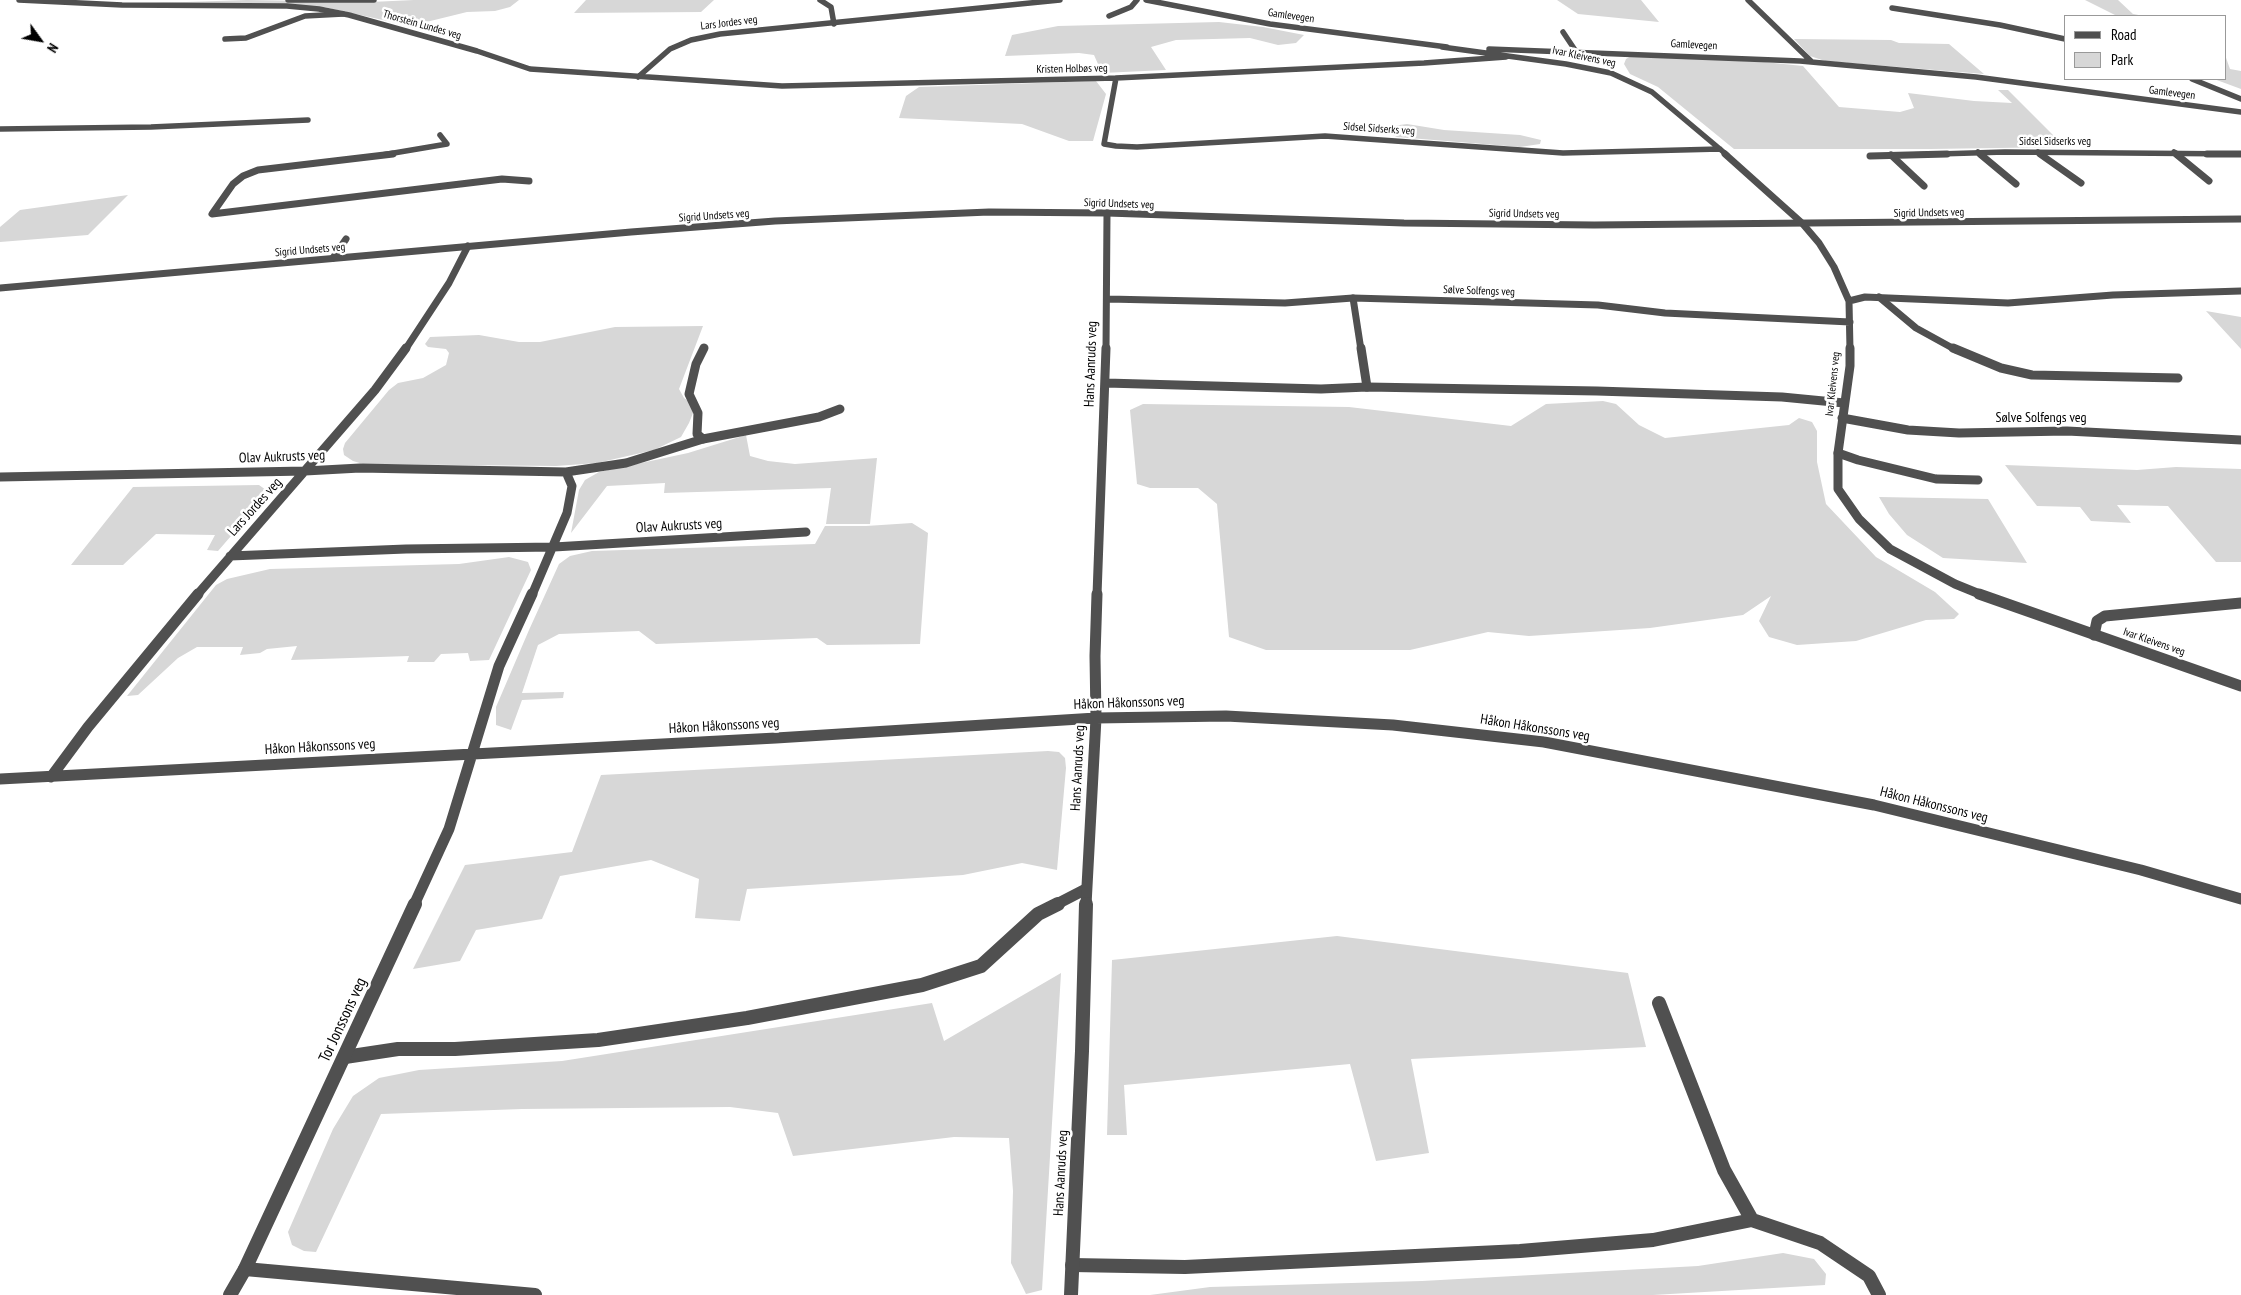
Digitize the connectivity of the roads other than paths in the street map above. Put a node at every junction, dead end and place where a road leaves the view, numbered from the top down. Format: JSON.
{"nodes":[{"id":1,"x":19,"y":0,"type":"edge"},
{"id":2,"x":212,"y":0,"type":"edge"},
{"id":3,"x":288,"y":0,"type":"edge"},
{"id":4,"x":374,"y":0,"type":"edge"},
{"id":5,"x":820,"y":0,"type":"edge"},
{"id":6,"x":1060,"y":0,"type":"edge"},
{"id":7,"x":1137,"y":0,"type":"edge"},
{"id":8,"x":1146,"y":0,"type":"edge"},
{"id":9,"x":1749,"y":0,"type":"edge"},
{"id":10,"x":1758,"y":0,"type":"edge"},
{"id":11,"x":122,"y":5,"type":"junction"},
{"id":12,"x":1892,"y":8,"type":"dead end"},
{"id":13,"x":349,"y":15,"type":"junction"},
{"id":14,"x":1109,"y":16,"type":"dead end"},
{"id":15,"x":834,"y":24,"type":"junction"},
{"id":16,"x":1563,"y":32,"type":"dead end"},
{"id":17,"x":2064,"y":38,"type":"edge"},
{"id":18,"x":226,"y":39,"type":"dead end"},
{"id":19,"x":1442,"y":47,"type":"junction"},
{"id":20,"x":1577,"y":53,"type":"junction"},
{"id":21,"x":1506,"y":57,"type":"junction"},
{"id":22,"x":1812,"y":62,"type":"junction"},
{"id":23,"x":638,"y":77,"type":"junction"},
{"id":24,"x":1116,"y":78,"type":"junction"},
{"id":25,"x":2194,"y":80,"type":"edge"},
{"id":26,"x":2241,"y":100,"type":"edge"},
{"id":27,"x":2241,"y":112,"type":"edge"},
{"id":28,"x":308,"y":120,"type":"dead end"},
{"id":29,"x":0,"y":129,"type":"edge"},
{"id":30,"x":440,"y":135,"type":"dead end"},
{"id":31,"x":1720,"y":149,"type":"junction"},
{"id":32,"x":1978,"y":152,"type":"junction"},
{"id":33,"x":2038,"y":152,"type":"junction"},
{"id":34,"x":2174,"y":152,"type":"junction"},
{"id":35,"x":2241,"y":154,"type":"edge"},
{"id":36,"x":1891,"y":155,"type":"junction"},
{"id":37,"x":1870,"y":156,"type":"dead end"},
{"id":38,"x":529,"y":181,"type":"dead end"},
{"id":39,"x":2209,"y":181,"type":"dead end"},
{"id":40,"x":2081,"y":183,"type":"dead end"},
{"id":41,"x":2016,"y":184,"type":"dead end"},
{"id":42,"x":1924,"y":186,"type":"dead end"},
{"id":43,"x":1107,"y":212,"type":"junction"},
{"id":44,"x":2241,"y":219,"type":"edge"},
{"id":45,"x":1802,"y":223,"type":"junction"},
{"id":46,"x":346,"y":239,"type":"dead end"},
{"id":47,"x":468,"y":246,"type":"junction"},
{"id":48,"x":333,"y":258,"type":"junction"},
{"id":49,"x":0,"y":288,"type":"edge"},
{"id":50,"x":2241,"y":291,"type":"edge"},
{"id":51,"x":1879,"y":297,"type":"junction"},
{"id":52,"x":1108,"y":298,"type":"junction"},
{"id":53,"x":1353,"y":298,"type":"junction"},
{"id":54,"x":1849,"y":301,"type":"junction"},
{"id":55,"x":1850,"y":322,"type":"junction"},
{"id":56,"x":704,"y":348,"type":"dead end"},
{"id":57,"x":2178,"y":378,"type":"dead end"},
{"id":58,"x":1106,"y":382,"type":"junction"},
{"id":59,"x":1367,"y":387,"type":"junction"},
{"id":60,"x":1844,"y":403,"type":"junction"},
{"id":61,"x":840,"y":409,"type":"dead end"},
{"id":62,"x":1842,"y":418,"type":"junction"},
{"id":63,"x":703,"y":439,"type":"junction"},
{"id":64,"x":2241,"y":440,"type":"edge"},
{"id":65,"x":1838,"y":453,"type":"junction"},
{"id":66,"x":305,"y":471,"type":"junction"},
{"id":67,"x":566,"y":472,"type":"junction"},
{"id":68,"x":0,"y":477,"type":"edge"},
{"id":69,"x":1978,"y":480,"type":"dead end"},
{"id":70,"x":806,"y":532,"type":"dead end"},
{"id":71,"x":554,"y":547,"type":"junction"},
{"id":72,"x":230,"y":556,"type":"junction"},
{"id":73,"x":2241,"y":603,"type":"edge"},
{"id":74,"x":2094,"y":634,"type":"junction"},
{"id":75,"x":2241,"y":686,"type":"edge"},
{"id":76,"x":1096,"y":718,"type":"junction"},
{"id":77,"x":472,"y":753,"type":"junction"},
{"id":78,"x":51,"y":777,"type":"junction"},
{"id":79,"x":0,"y":779,"type":"edge"},
{"id":80,"x":1086,"y":889,"type":"junction"},
{"id":81,"x":2241,"y":899,"type":"edge"},
{"id":82,"x":1659,"y":1003,"type":"dead end"},
{"id":83,"x":345,"y":1057,"type":"junction"},
{"id":84,"x":1752,"y":1220,"type":"junction"},
{"id":85,"x":1072,"y":1265,"type":"junction"},
{"id":86,"x":245,"y":1269,"type":"junction"},
{"id":87,"x":230,"y":1295,"type":"edge"},
{"id":88,"x":535,"y":1295,"type":"edge"},
{"id":89,"x":1071,"y":1295,"type":"edge"},
{"id":90,"x":1879,"y":1295,"type":"edge"}],
"edges":[{"from":1,"to":11,"type":"street","name":"Thorstein Lundes veg"},
{"from":2,"to":11,"type":"street"},
{"from":3,"to":4,"type":"street"},
{"from":5,"to":15,"type":"street"},
{"from":6,"to":15,"type":"street","name":"Lars Jordes veg"},
{"from":7,"to":14,"type":"street"},
{"from":8,"to":19,"type":"street","name":"Gamlevegen"},
{"from":9,"to":10,"type":"street"},
{"from":9,"to":22,"type":"street"},
{"from":11,"to":13,"type":"street","name":"Thorstein Lundes veg"},
{"from":12,"to":17,"type":"street"},
{"from":13,"to":18,"type":"street"},
{"from":13,"to":23,"type":"street","name":"Thorstein Lundes veg"},
{"from":15,"to":23,"type":"street","name":"Lars Jordes veg"},
{"from":16,"to":20,"type":"street"},
{"from":19,"to":20,"type":"street","name":"Gamlevegen"},
{"from":19,"to":21,"type":"street","name":"Ivar Kleivens veg"},
{"from":20,"to":22,"type":"street","name":"Gamlevegen"},
{"from":21,"to":24,"type":"street","name":"Kristen Holbøs veg"},
{"from":21,"to":31,"type":"street","name":"Ivar Kleivens veg"},
{"from":22,"to":27,"type":"street","name":"Gamlevegen"},
{"from":23,"to":24,"type":"street","name":"Kristen Holbøs veg"},
{"from":24,"to":31,"type":"street","name":"Sidsel Sidserks veg"},
{"from":25,"to":26,"type":"street"},
{"from":28,"to":29,"type":"street"},
{"from":30,"to":38,"type":"street"},
{"from":31,"to":45,"type":"street","name":"Ivar Kleivens veg"},
{"from":32,"to":33,"type":"street","name":"Sidsel Sidserks veg"},
{"from":32,"to":36,"type":"street","name":"Sidsel Sidserks veg"},
{"from":32,"to":41,"type":"street"},
{"from":33,"to":34,"type":"street","name":"Sidsel Sidserks veg"},
{"from":33,"to":40,"type":"street"},
{"from":34,"to":35,"type":"street","name":"Sidsel Sidserks veg"},
{"from":34,"to":39,"type":"street"},
{"from":36,"to":37,"type":"street","name":"Sidsel Sidserks veg"},
{"from":36,"to":42,"type":"street"},
{"from":43,"to":45,"type":"street","name":"Sigrid Undsets veg"},
{"from":43,"to":47,"type":"street","name":"Sigrid Undsets veg"},
{"from":43,"to":52,"type":"street","name":"Hans Aanruds veg"},
{"from":44,"to":45,"type":"street","name":"Sigrid Undsets veg"},
{"from":45,"to":54,"type":"street","name":"Ivar Kleivens veg"},
{"from":46,"to":48,"type":"street"},
{"from":47,"to":48,"type":"street","name":"Sigrid Undsets veg"},
{"from":47,"to":66,"type":"street","name":"Lars Jordes veg"},
{"from":48,"to":49,"type":"street","name":"Sigrid Undsets veg"},
{"from":50,"to":51,"type":"street"},
{"from":51,"to":54,"type":"street"},
{"from":51,"to":57,"type":"street"},
{"from":52,"to":53,"type":"street","name":"Sølve Solfengs veg"},
{"from":52,"to":58,"type":"street","name":"Hans Aanruds veg"},
{"from":53,"to":55,"type":"street","name":"Sølve Solfengs veg"},
{"from":53,"to":59,"type":"street"},
{"from":54,"to":55,"type":"street","name":"Ivar Kleivens veg"},
{"from":55,"to":60,"type":"street","name":"Ivar Kleivens veg"},
{"from":56,"to":63,"type":"street"},
{"from":58,"to":59,"type":"street"},
{"from":58,"to":76,"type":"street","name":"Hans Aanruds veg"},
{"from":59,"to":60,"type":"street"},
{"from":60,"to":62,"type":"street","name":"Ivar Kleivens veg"},
{"from":61,"to":63,"type":"street","name":"Olav Aukrusts veg"},
{"from":62,"to":64,"type":"street","name":"Sølve Solfengs veg"},
{"from":62,"to":65,"type":"street","name":"Ivar Kleivens veg"},
{"from":63,"to":67,"type":"street","name":"Olav Aukrusts veg"},
{"from":65,"to":69,"type":"street"},
{"from":65,"to":74,"type":"street","name":"Ivar Kleivens veg"},
{"from":66,"to":67,"type":"street","name":"Olav Aukrusts veg"},
{"from":66,"to":68,"type":"street","name":"Olav Aukrusts veg"},
{"from":66,"to":72,"type":"street","name":"Lars Jordes veg"},
{"from":67,"to":71,"type":"street"},
{"from":70,"to":71,"type":"street","name":"Olav Aukrusts veg"},
{"from":71,"to":72,"type":"street","name":"Olav Aukrusts veg"},
{"from":71,"to":77,"type":"street"},
{"from":72,"to":78,"type":"street","name":"Lars Jordes veg"},
{"from":73,"to":74,"type":"street"},
{"from":74,"to":75,"type":"street","name":"Ivar Kleivens veg"},
{"from":76,"to":77,"type":"street","name":"Håkon Håkonssons veg"},
{"from":76,"to":80,"type":"street","name":"Hans Aanruds veg"},
{"from":76,"to":81,"type":"street","name":"Håkon Håkonssons veg"},
{"from":77,"to":78,"type":"street","name":"Håkon Håkonssons veg"},
{"from":77,"to":83,"type":"street","name":"Tor Jonssons veg"},
{"from":78,"to":79,"type":"street","name":"Håkon Håkonssons veg"},
{"from":80,"to":83,"type":"street"},
{"from":80,"to":85,"type":"street","name":"Hans Aanruds veg"},
{"from":82,"to":84,"type":"street"},
{"from":83,"to":86,"type":"street","name":"Tor Jonssons veg"},
{"from":84,"to":85,"type":"street"},
{"from":84,"to":90,"type":"street"},
{"from":85,"to":89,"type":"street","name":"Hans Aanruds veg"},
{"from":86,"to":87,"type":"street","name":"Tor Jonssons veg"},
{"from":86,"to":88,"type":"street"}]}
